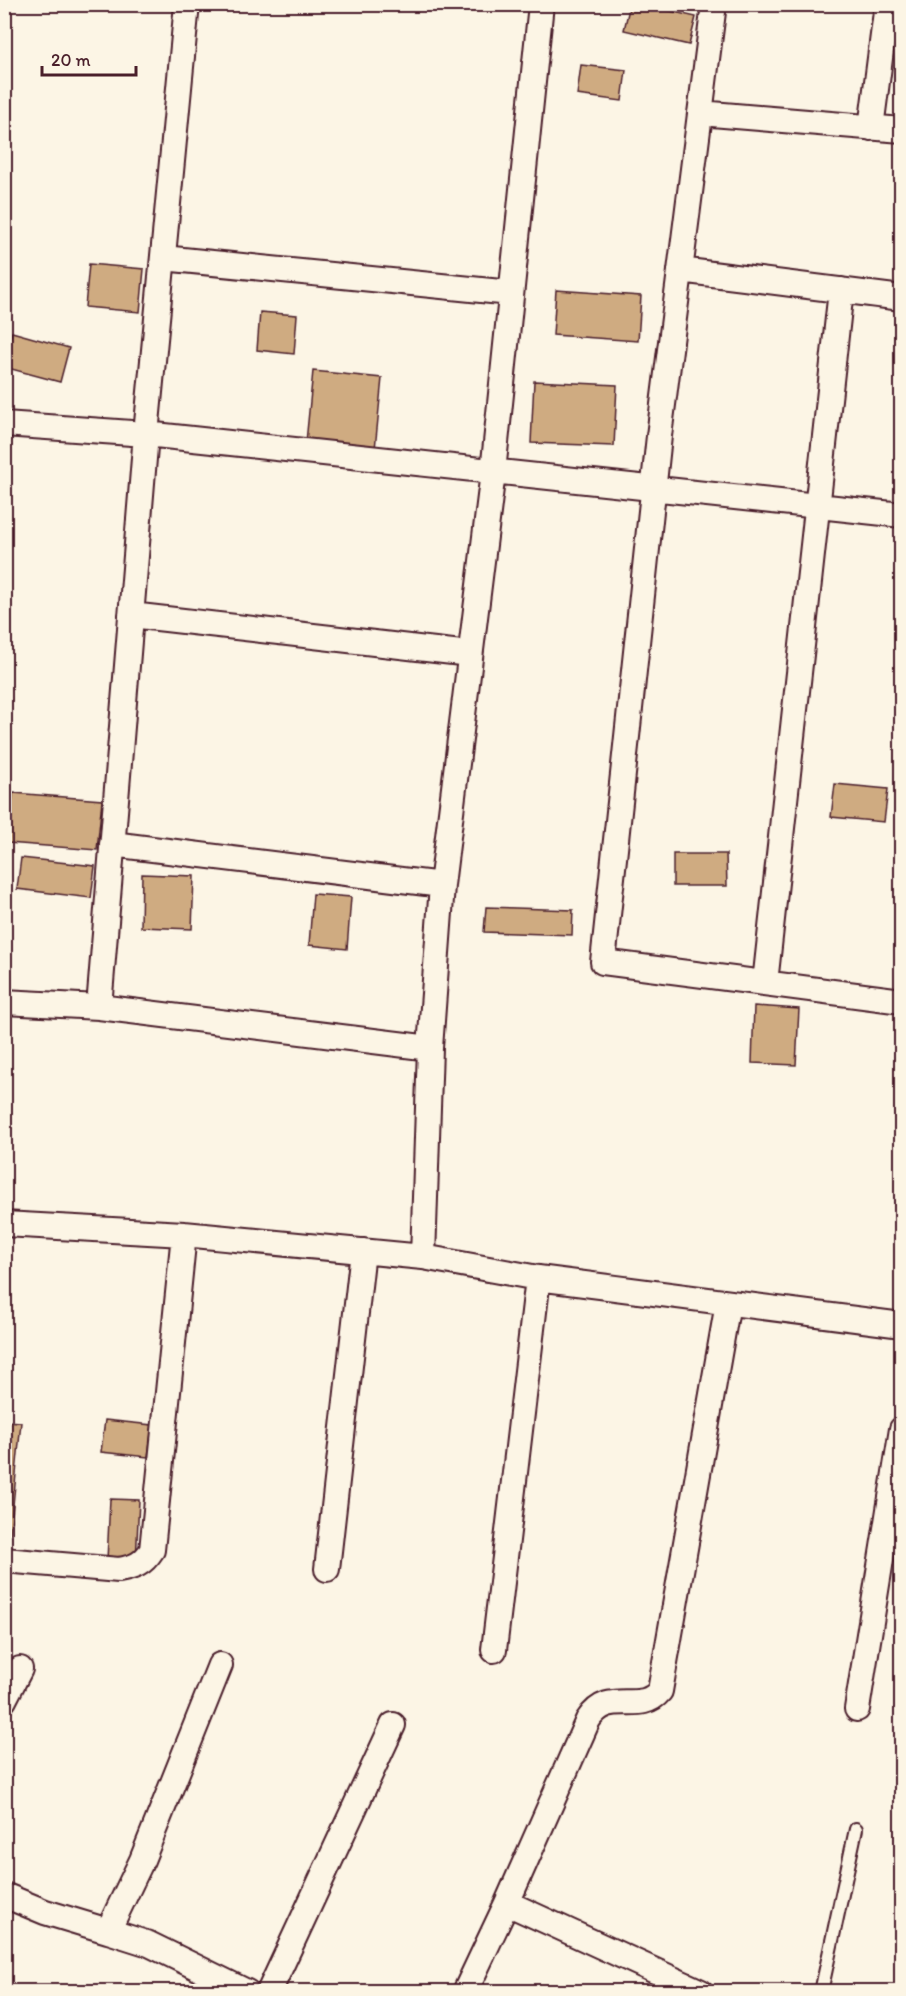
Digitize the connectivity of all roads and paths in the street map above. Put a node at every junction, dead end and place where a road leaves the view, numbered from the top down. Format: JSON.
{"nodes":[{"id":1,"x":187,"y":4,"type":"edge"},
{"id":2,"x":541,"y":4,"type":"edge"},
{"id":3,"x":714,"y":4,"type":"edge"},
{"id":4,"x":888,"y":4,"type":"edge"},
{"id":5,"x":700,"y":113,"type":"junction"},
{"id":6,"x":871,"y":128,"type":"junction"},
{"id":7,"x":902,"y":130,"type":"edge"},
{"id":8,"x":163,"y":258,"type":"junction"},
{"id":9,"x":680,"y":270,"type":"junction"},
{"id":10,"x":841,"y":290,"type":"junction"},
{"id":11,"x":511,"y":293,"type":"junction"},
{"id":12,"x":902,"y":298,"type":"edge"},
{"id":13,"x":4,"y":424,"type":"edge"},
{"id":14,"x":146,"y":434,"type":"junction"},
{"id":15,"x":493,"y":472,"type":"junction"},
{"id":16,"x":654,"y":490,"type":"junction"},
{"id":17,"x":816,"y":506,"type":"junction"},
{"id":18,"x":902,"y":515,"type":"edge"},
{"id":19,"x":131,"y":615,"type":"junction"},
{"id":20,"x":470,"y":654,"type":"junction"},
{"id":21,"x":112,"y":844,"type":"junction"},
{"id":22,"x":442,"y":885,"type":"junction"},
{"id":23,"x":765,"y":983,"type":"junction"},
{"id":24,"x":902,"y":1001,"type":"edge"},
{"id":25,"x":4,"y":1002,"type":"edge"},
{"id":26,"x":99,"y":1007,"type":"junction"},
{"id":27,"x":430,"y":1048,"type":"junction"},
{"id":28,"x":4,"y":1224,"type":"edge"},
{"id":29,"x":184,"y":1234,"type":"junction"},
{"id":30,"x":363,"y":1251,"type":"junction"},
{"id":31,"x":423,"y":1257,"type":"junction"},
{"id":32,"x":538,"y":1278,"type":"junction"},
{"id":33,"x":728,"y":1303,"type":"junction"},
{"id":34,"x":902,"y":1325,"type":"edge"},
{"id":35,"x":902,"y":1430,"type":"edge"},
{"id":36,"x":4,"y":1560,"type":"edge"},
{"id":37,"x":327,"y":1569,"type":"dead end"},
{"id":38,"x":494,"y":1650,"type":"dead end"},
{"id":39,"x":220,"y":1665,"type":"dead end"},
{"id":40,"x":20,"y":1669,"type":"dead end"},
{"id":41,"x":4,"y":1700,"type":"edge"},
{"id":42,"x":857,"y":1709,"type":"dead end"},
{"id":43,"x":393,"y":1725,"type":"dead end"},
{"id":44,"x":856,"y":1829,"type":"dead end"},
{"id":45,"x":4,"y":1895,"type":"edge"},
{"id":46,"x":507,"y":1903,"type":"junction"},
{"id":47,"x":108,"y":1930,"type":"junction"},
{"id":48,"x":247,"y":1992,"type":"edge"},
{"id":49,"x":269,"y":1992,"type":"edge"},
{"id":50,"x":465,"y":1992,"type":"edge"},
{"id":51,"x":701,"y":1992,"type":"edge"},
{"id":52,"x":820,"y":1992,"type":"edge"}],
"edges":[{"from":1,"to":8,"type":"street"},
{"from":2,"to":11,"type":"street"},
{"from":3,"to":5,"type":"street"},
{"from":4,"to":6,"type":"street"},
{"from":5,"to":6,"type":"street"},
{"from":5,"to":9,"type":"street"},
{"from":6,"to":7,"type":"street"},
{"from":8,"to":11,"type":"street"},
{"from":8,"to":14,"type":"street"},
{"from":9,"to":10,"type":"street"},
{"from":9,"to":16,"type":"street"},
{"from":10,"to":12,"type":"street"},
{"from":10,"to":17,"type":"street"},
{"from":11,"to":15,"type":"street"},
{"from":13,"to":14,"type":"street"},
{"from":14,"to":15,"type":"street"},
{"from":14,"to":19,"type":"street"},
{"from":15,"to":16,"type":"street"},
{"from":15,"to":20,"type":"street"},
{"from":16,"to":17,"type":"street"},
{"from":16,"to":23,"type":"street"},
{"from":17,"to":18,"type":"street"},
{"from":17,"to":23,"type":"street"},
{"from":19,"to":20,"type":"street"},
{"from":19,"to":21,"type":"street"},
{"from":20,"to":22,"type":"street"},
{"from":21,"to":22,"type":"street"},
{"from":21,"to":26,"type":"street"},
{"from":22,"to":27,"type":"street"},
{"from":23,"to":24,"type":"street"},
{"from":25,"to":26,"type":"street"},
{"from":26,"to":27,"type":"street"},
{"from":27,"to":31,"type":"street"},
{"from":28,"to":29,"type":"street"},
{"from":29,"to":30,"type":"street"},
{"from":29,"to":36,"type":"street"},
{"from":30,"to":31,"type":"street"},
{"from":30,"to":37,"type":"street"},
{"from":31,"to":32,"type":"street"},
{"from":32,"to":33,"type":"street"},
{"from":32,"to":38,"type":"street"},
{"from":33,"to":34,"type":"street"},
{"from":33,"to":46,"type":"street"},
{"from":35,"to":42,"type":"street"},
{"from":39,"to":47,"type":"street"},
{"from":40,"to":41,"type":"street"},
{"from":43,"to":49,"type":"street"},
{"from":44,"to":52,"type":"lane"},
{"from":45,"to":47,"type":"street"},
{"from":46,"to":50,"type":"street"},
{"from":46,"to":51,"type":"street"},
{"from":47,"to":48,"type":"street"}]}
